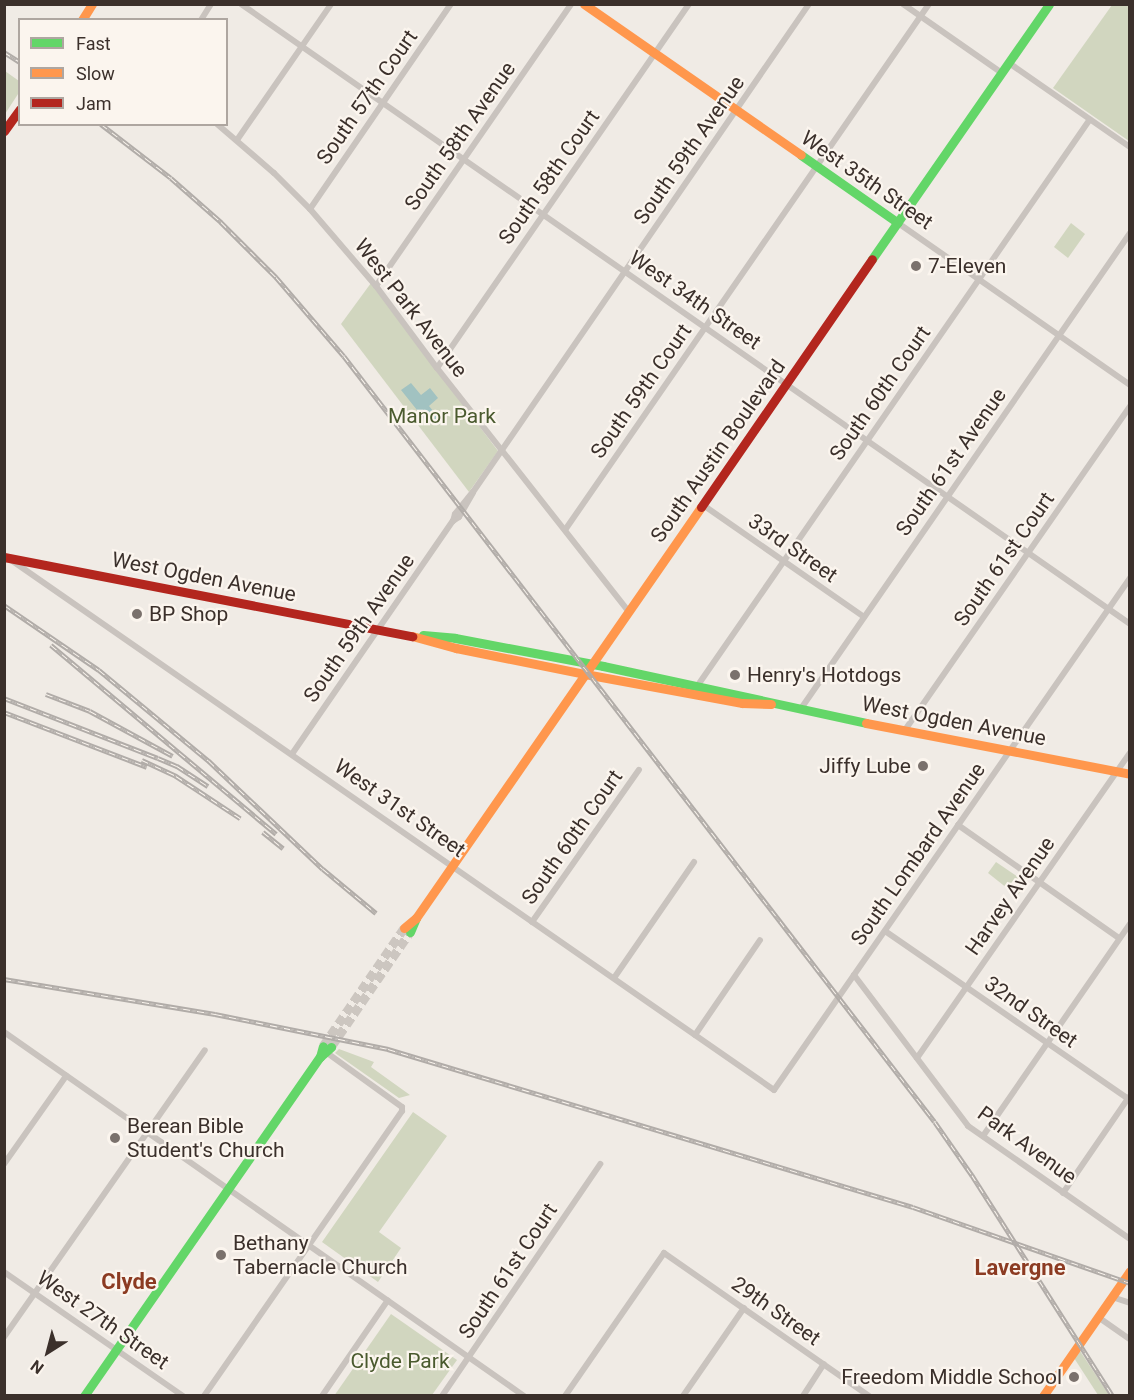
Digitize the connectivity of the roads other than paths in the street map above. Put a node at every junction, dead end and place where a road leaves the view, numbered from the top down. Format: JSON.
{"nodes":[{"id":1,"x":92,"y":4,"type":"edge"},
{"id":2,"x":211,"y":4,"type":"edge"},
{"id":3,"x":241,"y":4,"type":"edge"},
{"id":4,"x":331,"y":4,"type":"edge"},
{"id":5,"x":451,"y":4,"type":"edge"},
{"id":6,"x":571,"y":4,"type":"edge"},
{"id":7,"x":584,"y":4,"type":"edge"},
{"id":8,"x":689,"y":4,"type":"edge"},
{"id":9,"x":809,"y":4,"type":"edge"},
{"id":10,"x":903,"y":4,"type":"edge"},
{"id":11,"x":929,"y":4,"type":"edge"},
{"id":12,"x":1049,"y":4,"type":"edge"},
{"id":13,"x":920,"y":17,"type":"junction"},
{"id":14,"x":83,"y":18,"type":"edge"},
{"id":15,"x":202,"y":18,"type":"edge"},
{"id":16,"x":302,"y":47,"type":"junction"},
{"id":17,"x":655,"y":54,"type":"junction"},
{"id":18,"x":1009,"y":63,"type":"junction"},
{"id":19,"x":1002,"y":73,"type":"junction"},
{"id":20,"x":383,"y":103,"type":"junction"},
{"id":21,"x":736,"y":111,"type":"junction"},
{"id":22,"x":18,"y":112,"type":"edge"},
{"id":23,"x":1090,"y":119,"type":"junction"},
{"id":24,"x":220,"y":126,"type":"edge"},
{"id":25,"x":4,"y":131,"type":"edge"},
{"id":26,"x":237,"y":140,"type":"junction"},
{"id":27,"x":1130,"y":147,"type":"edge"},
{"id":28,"x":464,"y":160,"type":"junction"},
{"id":29,"x":816,"y":166,"type":"junction"},
{"id":30,"x":310,"y":209,"type":"junction"},
{"id":31,"x":543,"y":215,"type":"junction"},
{"id":32,"x":898,"y":224,"type":"junction"},
{"id":33,"x":1130,"y":232,"type":"edge"},
{"id":34,"x":625,"y":272,"type":"junction"},
{"id":35,"x":979,"y":280,"type":"junction"},
{"id":36,"x":376,"y":286,"type":"junction"},
{"id":37,"x":705,"y":328,"type":"junction"},
{"id":38,"x":1058,"y":335,"type":"junction"},
{"id":39,"x":437,"y":368,"type":"junction"},
{"id":40,"x":787,"y":385,"type":"junction"},
{"id":41,"x":1130,"y":385,"type":"edge"},
{"id":42,"x":1130,"y":406,"type":"edge"},
{"id":43,"x":867,"y":441,"type":"junction"},
{"id":44,"x":502,"y":450,"type":"junction"},
{"id":45,"x":947,"y":496,"type":"junction"},
{"id":46,"x":703,"y":505,"type":"junction"},
{"id":47,"x":565,"y":530,"type":"junction"},
{"id":48,"x":1028,"y":553,"type":"junction"},
{"id":49,"x":6,"y":556,"type":"edge"},
{"id":50,"x":784,"y":561,"type":"junction"},
{"id":51,"x":1130,"y":578,"type":"edge"},
{"id":52,"x":1108,"y":609,"type":"junction"},
{"id":53,"x":629,"y":612,"type":"junction"},
{"id":54,"x":864,"y":617,"type":"junction"},
{"id":55,"x":1130,"y":624,"type":"edge"},
{"id":56,"x":379,"y":628,"type":"junction"},
{"id":57,"x":397,"y":632,"type":"junction"},
{"id":58,"x":592,"y":664,"type":"junction"},
{"id":59,"x":585,"y":674,"type":"junction"},
{"id":60,"x":698,"y":685,"type":"junction"},
{"id":61,"x":771,"y":704,"type":"junction"},
{"id":62,"x":800,"y":710,"type":"junction"},
{"id":63,"x":905,"y":730,"type":"junction"},
{"id":64,"x":1010,"y":751,"type":"junction"},
{"id":65,"x":1130,"y":753,"type":"edge"},
{"id":66,"x":292,"y":754,"type":"junction"},
{"id":67,"x":639,"y":770,"type":"dead end"},
{"id":68,"x":1116,"y":772,"type":"junction"},
{"id":69,"x":1130,"y":774,"type":"edge"},
{"id":70,"x":958,"y":825,"type":"junction"},
{"id":71,"x":694,"y":862,"type":"dead end"},
{"id":72,"x":451,"y":866,"type":"junction"},
{"id":73,"x":1040,"y":882,"type":"junction"},
{"id":74,"x":532,"y":922,"type":"junction"},
{"id":75,"x":1130,"y":924,"type":"edge"},
{"id":76,"x":407,"y":930,"type":"tunnel mouth"},
{"id":77,"x":885,"y":931,"type":"junction"},
{"id":78,"x":1119,"y":938,"type":"junction"},
{"id":79,"x":760,"y":940,"type":"dead end"},
{"id":80,"x":854,"y":975,"type":"junction"},
{"id":81,"x":614,"y":978,"type":"junction"},
{"id":82,"x":967,"y":987,"type":"junction"},
{"id":83,"x":4,"y":1032,"type":"edge"},
{"id":84,"x":695,"y":1035,"type":"junction"},
{"id":85,"x":1047,"y":1043,"type":"junction"},
{"id":86,"x":205,"y":1050,"type":"dead end"},
{"id":87,"x":325,"y":1051,"type":"joint"},
{"id":88,"x":917,"y":1058,"type":"junction"},
{"id":89,"x":66,"y":1076,"type":"junction"},
{"id":90,"x":774,"y":1090,"type":"joint"},
{"id":91,"x":1129,"y":1099,"type":"edge"},
{"id":92,"x":147,"y":1132,"type":"junction"},
{"id":93,"x":983,"y":1136,"type":"junction"},
{"id":94,"x":4,"y":1164,"type":"edge"},
{"id":95,"x":600,"y":1164,"type":"dead end"},
{"id":96,"x":228,"y":1189,"type":"junction"},
{"id":97,"x":1063,"y":1192,"type":"junction"},
{"id":98,"x":1130,"y":1239,"type":"edge"},
{"id":99,"x":308,"y":1244,"type":"junction"},
{"id":100,"x":1130,"y":1271,"type":"edge"},
{"id":101,"x":4,"y":1272,"type":"edge"},
{"id":102,"x":36,"y":1293,"type":"junction"},
{"id":103,"x":1112,"y":1297,"type":"junction"},
{"id":104,"x":388,"y":1300,"type":"junction"},
{"id":105,"x":1130,"y":1303,"type":"edge"},
{"id":106,"x":744,"y":1308,"type":"junction"},
{"id":107,"x":1098,"y":1317,"type":"junction"},
{"id":108,"x":4,"y":1337,"type":"edge"},
{"id":109,"x":1130,"y":1339,"type":"edge"},
{"id":110,"x":116,"y":1349,"type":"junction"},
{"id":111,"x":469,"y":1357,"type":"junction"},
{"id":112,"x":824,"y":1364,"type":"junction"},
{"id":113,"x":84,"y":1395,"type":"edge"},
{"id":114,"x":183,"y":1395,"type":"edge"},
{"id":115,"x":204,"y":1395,"type":"edge"},
{"id":116,"x":322,"y":1395,"type":"edge"},
{"id":117,"x":442,"y":1395,"type":"edge"},
{"id":118,"x":524,"y":1395,"type":"edge"},
{"id":119,"x":565,"y":1395,"type":"edge"},
{"id":120,"x":683,"y":1395,"type":"edge"},
{"id":121,"x":802,"y":1395,"type":"edge"},
{"id":122,"x":869,"y":1395,"type":"edge"},
{"id":123,"x":1043,"y":1395,"type":"edge"}],
"edges":[{"from":1,"to":14,"type":"street"},
{"from":2,"to":15,"type":"street"},
{"from":3,"to":16,"type":"street","name":"West 34th Street"},
{"from":4,"to":16,"type":"street"},
{"from":5,"to":20,"type":"street","name":"South 57th Court"},
{"from":6,"to":28,"type":"street","name":"South 58th Avenue"},
{"from":7,"to":17,"type":"street","name":"West 35th Street"},
{"from":8,"to":17,"type":"street","name":"South 58th Court"},
{"from":9,"to":21,"type":"street","name":"South 59th Avenue"},
{"from":10,"to":13,"type":"street"},
{"from":11,"to":13,"type":"street","name":"South 59th Court"},
{"from":12,"to":18,"type":"street","name":"South Austin Boulevard"},
{"from":13,"to":19,"type":"street"},
{"from":13,"to":29,"type":"street","name":"South 59th Court"},
{"from":16,"to":20,"type":"street","name":"West 34th Street"},
{"from":16,"to":26,"type":"street"},
{"from":17,"to":21,"type":"street","name":"West 35th Street"},
{"from":17,"to":31,"type":"street","name":"South 58th Court"},
{"from":18,"to":19,"type":"street","name":"South Austin Boulevard"},
{"from":18,"to":23,"type":"street"},
{"from":19,"to":32,"type":"street","name":"South Austin Boulevard"},
{"from":20,"to":28,"type":"street","name":"West 34th Street"},
{"from":20,"to":30,"type":"street","name":"South 57th Court"},
{"from":21,"to":29,"type":"street","name":"West 35th Street"},
{"from":21,"to":34,"type":"street","name":"South 59th Avenue"},
{"from":22,"to":25,"type":"street"},
{"from":23,"to":27,"type":"street"},
{"from":23,"to":35,"type":"street","name":"South 60th Court"},
{"from":24,"to":26,"type":"street","name":"West Park Avenue"},
{"from":26,"to":30,"type":"street","name":"West Park Avenue"},
{"from":28,"to":31,"type":"street","name":"West 34th Street"},
{"from":28,"to":36,"type":"street","name":"South 58th Avenue"},
{"from":29,"to":32,"type":"street","name":"West 35th Street"},
{"from":29,"to":37,"type":"street","name":"South 59th Court"},
{"from":30,"to":36,"type":"street","name":"West Park Avenue"},
{"from":31,"to":34,"type":"street","name":"West 34th Street"},
{"from":31,"to":39,"type":"street","name":"South 58th Court"},
{"from":32,"to":35,"type":"street","name":"West 35th Street"},
{"from":32,"to":40,"type":"street","name":"South Austin Boulevard"},
{"from":33,"to":38,"type":"street","name":"South 61st Avenue"},
{"from":34,"to":37,"type":"street","name":"West 34th Street"},
{"from":34,"to":44,"type":"street","name":"South 59th Avenue"},
{"from":35,"to":38,"type":"street","name":"West 35th Street"},
{"from":35,"to":43,"type":"street","name":"South 60th Court"},
{"from":36,"to":39,"type":"street","name":"West Park Avenue"},
{"from":37,"to":40,"type":"street","name":"West 34th Street"},
{"from":37,"to":47,"type":"street","name":"South 59th Court"},
{"from":38,"to":41,"type":"street","name":"West 35th Street"},
{"from":38,"to":45,"type":"street","name":"South 61st Avenue"},
{"from":39,"to":44,"type":"street","name":"West Park Avenue"},
{"from":40,"to":43,"type":"street","name":"West 34th Street"},
{"from":40,"to":46,"type":"street","name":"South Austin Boulevard"},
{"from":42,"to":48,"type":"street","name":"South 61st Court"},
{"from":43,"to":45,"type":"street","name":"West 34th Street"},
{"from":43,"to":50,"type":"street","name":"South 60th Court"},
{"from":44,"to":47,"type":"street","name":"West Park Avenue"},
{"from":44,"to":56,"type":"street","name":"South 59th Avenue"},
{"from":45,"to":48,"type":"street","name":"West 34th Street"},
{"from":45,"to":54,"type":"street","name":"South 61st Avenue"},
{"from":46,"to":50,"type":"street","name":"33rd Street"},
{"from":46,"to":53,"type":"street","name":"South Austin Boulevard"},
{"from":47,"to":53,"type":"street","name":"West Park Avenue"},
{"from":48,"to":52,"type":"street","name":"West 34th Street"},
{"from":48,"to":63,"type":"street","name":"South 61st Court"},
{"from":49,"to":56,"type":"street","name":"West Ogden Avenue"},
{"from":49,"to":66,"type":"street","name":"West 31st Street"},
{"from":50,"to":54,"type":"street","name":"33rd Street"},
{"from":50,"to":60,"type":"street","name":"South 60th Court"},
{"from":51,"to":52,"type":"street","name":"South Lombard Avenue"},
{"from":52,"to":55,"type":"street","name":"West 34th Street"},
{"from":52,"to":64,"type":"street","name":"South Lombard Avenue"},
{"from":53,"to":58,"type":"street","name":"South Austin Boulevard"},
{"from":54,"to":62,"type":"street","name":"South 61st Avenue"},
{"from":56,"to":57,"type":"street","name":"West Ogden Avenue"},
{"from":56,"to":66,"type":"street","name":"South 59th Avenue"},
{"from":57,"to":58,"type":"street","name":"West Ogden Avenue"},
{"from":57,"to":59,"type":"street","name":"West Ogden Avenue"},
{"from":58,"to":59,"type":"street","name":"South Austin Boulevard"},
{"from":58,"to":60,"type":"street","name":"West Ogden Avenue"},
{"from":59,"to":61,"type":"street","name":"West Ogden Avenue"},
{"from":59,"to":72,"type":"street","name":"South Austin Boulevard"},
{"from":60,"to":61,"type":"street","name":"West Ogden Avenue"},
{"from":61,"to":62,"type":"street","name":"West Ogden Avenue"},
{"from":62,"to":63,"type":"street","name":"West Ogden Avenue"},
{"from":63,"to":64,"type":"street","name":"West Ogden Avenue"},
{"from":64,"to":68,"type":"street","name":"West Ogden Avenue"},
{"from":64,"to":70,"type":"street","name":"South Lombard Avenue"},
{"from":65,"to":68,"type":"street","name":"Harvey Avenue"},
{"from":66,"to":72,"type":"street","name":"West 31st Street"},
{"from":67,"to":74,"type":"street","name":"South 60th Court"},
{"from":68,"to":69,"type":"street","name":"West Ogden Avenue"},
{"from":68,"to":73,"type":"street","name":"Harvey Avenue"},
{"from":70,"to":73,"type":"street"},
{"from":70,"to":77,"type":"street","name":"South Lombard Avenue"},
{"from":71,"to":81,"type":"street"},
{"from":72,"to":74,"type":"street","name":"West 31st Street"},
{"from":72,"to":76,"type":"street","name":"South Austin Boulevard"},
{"from":73,"to":78,"type":"street"},
{"from":73,"to":82,"type":"street","name":"Harvey Avenue"},
{"from":74,"to":81,"type":"street","name":"West 31st Street"},
{"from":75,"to":78,"type":"street"},
{"from":77,"to":80,"type":"street","name":"South Lombard Avenue"},
{"from":77,"to":82,"type":"street","name":"32nd Street"},
{"from":78,"to":85,"type":"street"},
{"from":79,"to":84,"type":"street"},
{"from":80,"to":88,"type":"street","name":"Park Avenue"},
{"from":80,"to":90,"type":"street","name":"South Lombard Avenue"},
{"from":81,"to":84,"type":"street","name":"West 31st Street"},
{"from":82,"to":85,"type":"street","name":"32nd Street"},
{"from":82,"to":88,"type":"street","name":"Harvey Avenue"},
{"from":83,"to":89,"type":"street"},
{"from":84,"to":90,"type":"street","name":"West 31st Street"},
{"from":85,"to":91,"type":"street","name":"32nd Street"},
{"from":85,"to":93,"type":"street"},
{"from":86,"to":92,"type":"street"},
{"from":87,"to":96,"type":"street"},
{"from":87,"to":99,"type":"street"},
{"from":88,"to":93,"type":"street","name":"Park Avenue"},
{"from":89,"to":92,"type":"street"},
{"from":89,"to":94,"type":"street"},
{"from":91,"to":97,"type":"street"},
{"from":92,"to":96,"type":"street"},
{"from":92,"to":102,"type":"street"},
{"from":93,"to":97,"type":"street","name":"Park Avenue"},
{"from":95,"to":111,"type":"street","name":"South 61st Court"},
{"from":96,"to":99,"type":"street"},
{"from":96,"to":110,"type":"street"},
{"from":97,"to":98,"type":"street","name":"Park Avenue"},
{"from":99,"to":104,"type":"street"},
{"from":99,"to":115,"type":"street"},
{"from":100,"to":103,"type":"street"},
{"from":101,"to":102,"type":"street","name":"West 27th Street"},
{"from":102,"to":108,"type":"street"},
{"from":102,"to":110,"type":"street","name":"West 27th Street"},
{"from":103,"to":105,"type":"street"},
{"from":103,"to":107,"type":"street"},
{"from":104,"to":111,"type":"street"},
{"from":104,"to":116,"type":"street"},
{"from":106,"to":112,"type":"street","name":"29th Street"},
{"from":106,"to":119,"type":"street","name":"29th Street"},
{"from":106,"to":120,"type":"street"},
{"from":107,"to":109,"type":"street"},
{"from":107,"to":123,"type":"street"},
{"from":110,"to":113,"type":"street"},
{"from":110,"to":114,"type":"street","name":"West 27th Street"},
{"from":111,"to":117,"type":"street","name":"South 61st Court"},
{"from":111,"to":118,"type":"street"},
{"from":112,"to":121,"type":"street"},
{"from":112,"to":122,"type":"street","name":"29th Street"}]}
